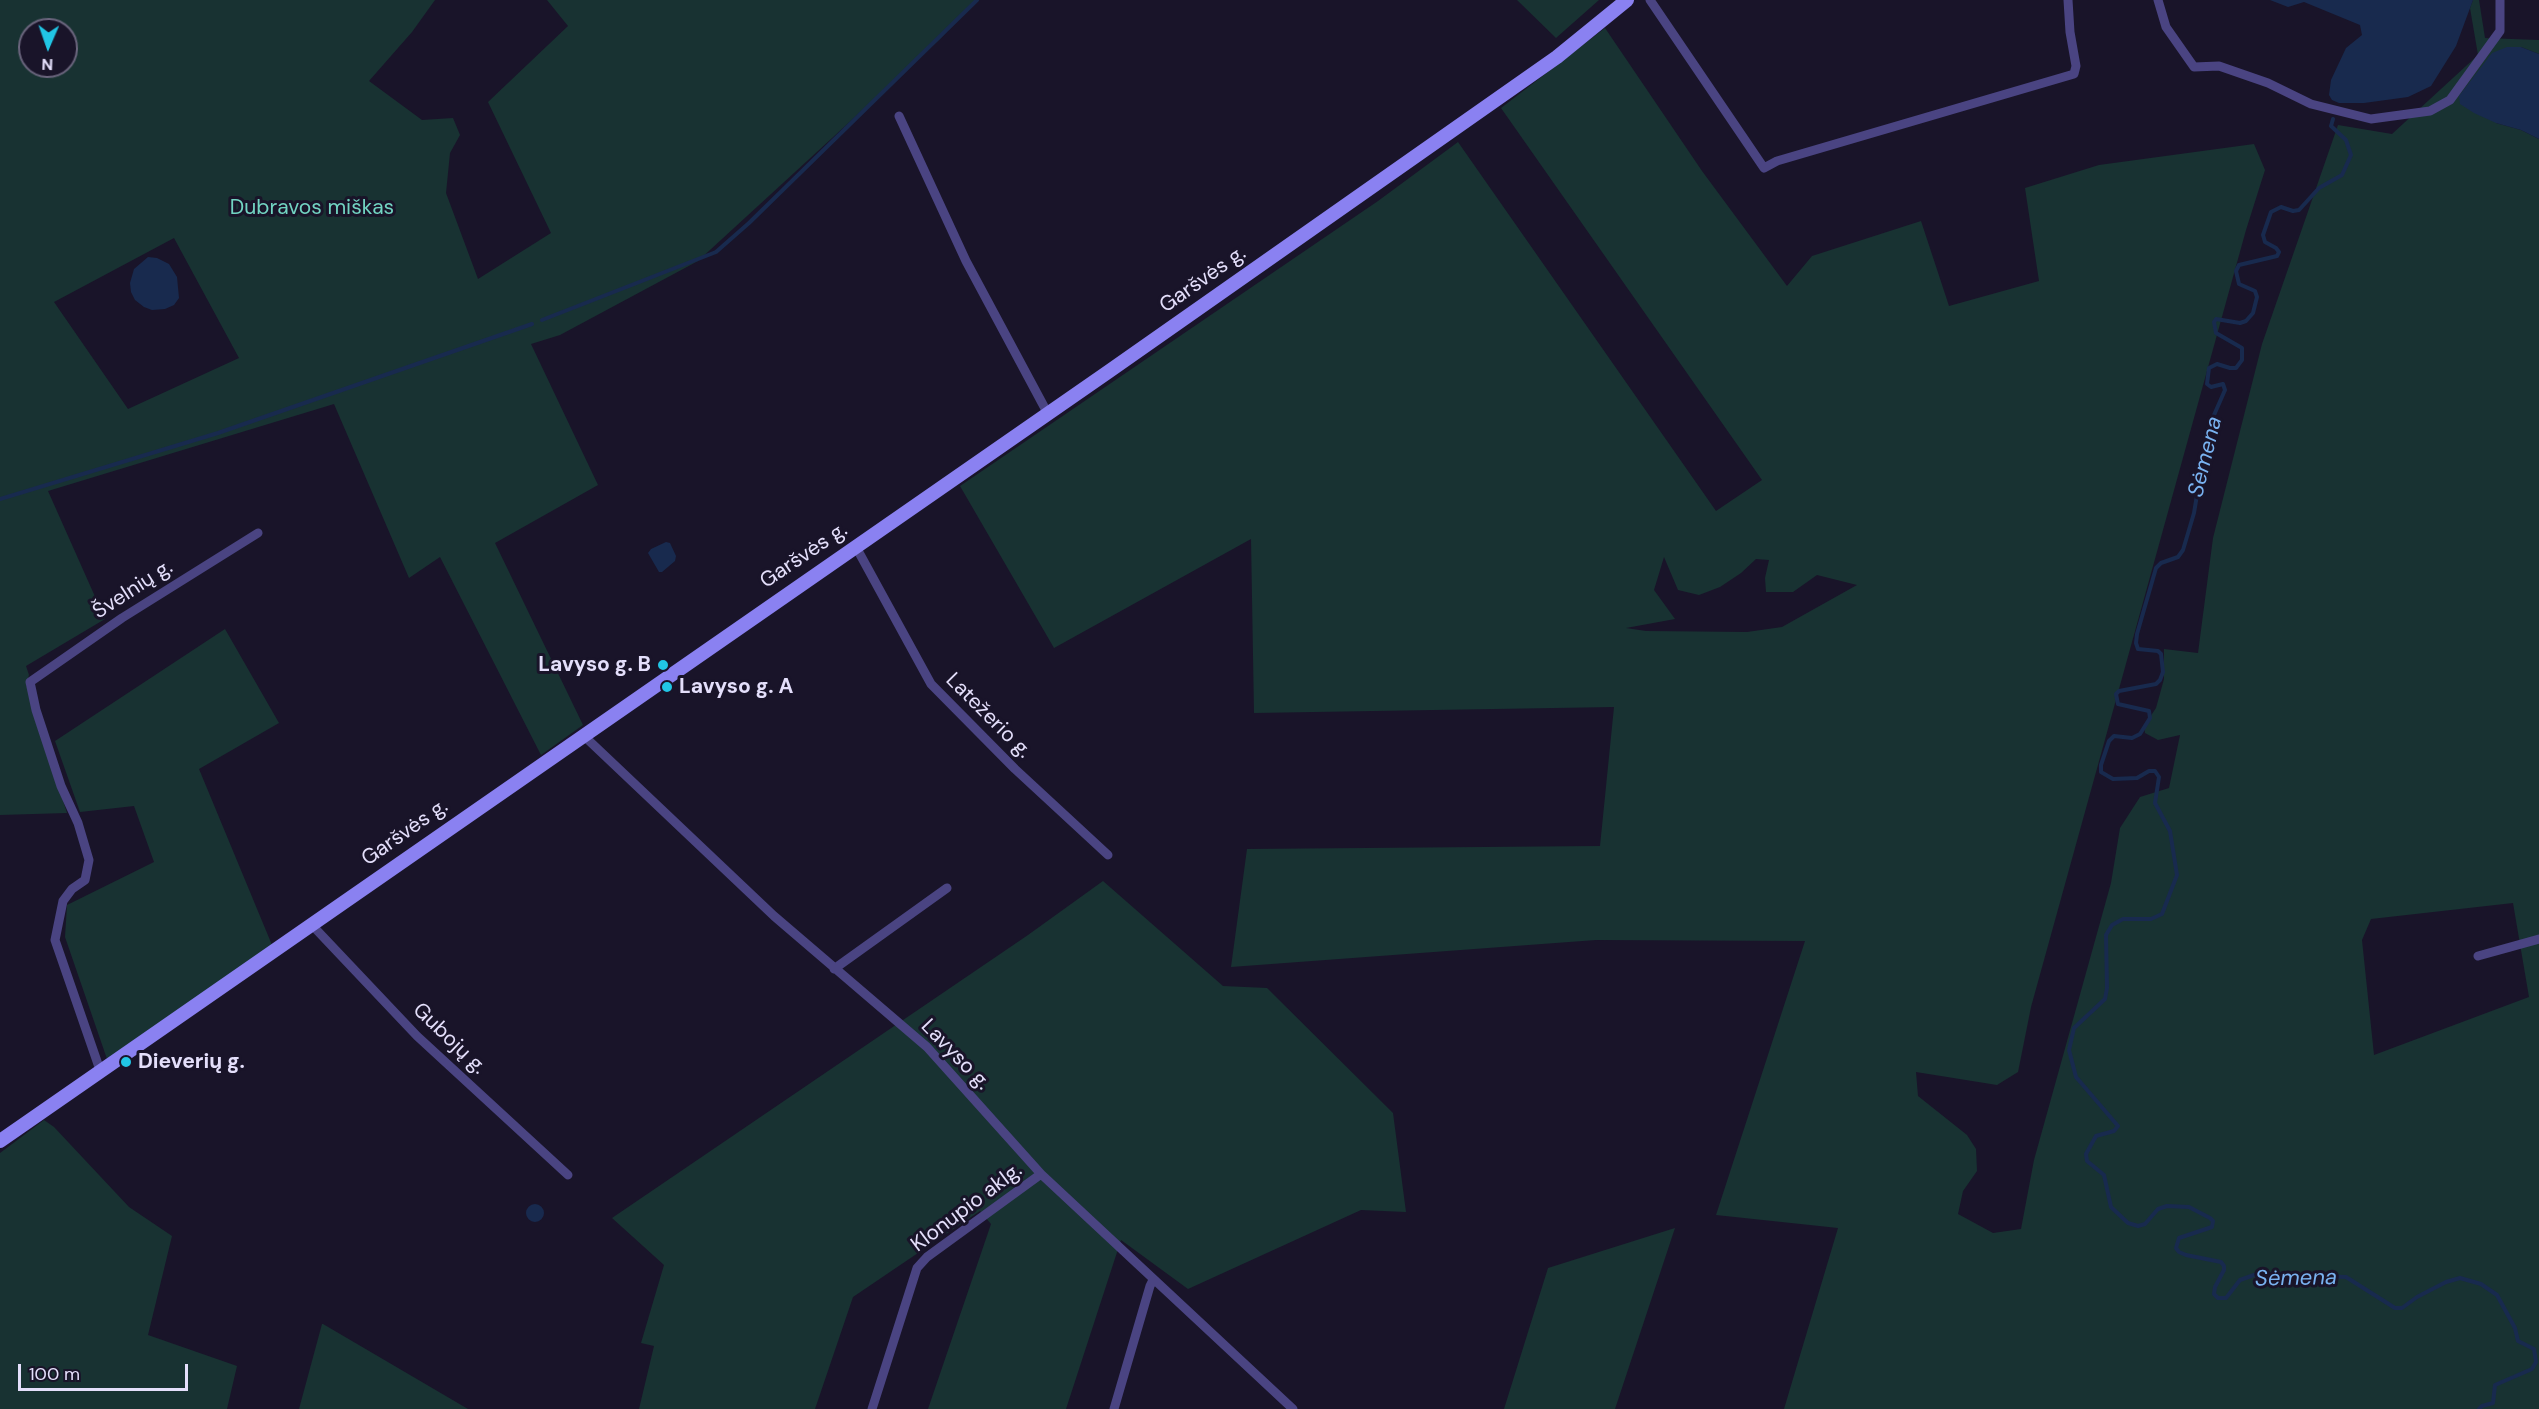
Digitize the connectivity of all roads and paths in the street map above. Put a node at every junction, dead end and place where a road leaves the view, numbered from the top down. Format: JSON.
{"nodes":[{"id":1,"x":1627,"y":0,"type":"edge"},
{"id":2,"x":1650,"y":0,"type":"edge"},
{"id":3,"x":2067,"y":0,"type":"edge"},
{"id":4,"x":2158,"y":0,"type":"edge"},
{"id":5,"x":2499,"y":0,"type":"edge"},
{"id":6,"x":899,"y":116,"type":"dead end"},
{"id":7,"x":1048,"y":414,"type":"junction"},
{"id":8,"x":258,"y":533,"type":"dead end"},
{"id":9,"x":856,"y":547,"type":"junction"},
{"id":10,"x":584,"y":735,"type":"junction"},
{"id":11,"x":1108,"y":855,"type":"dead end"},
{"id":12,"x":947,"y":888,"type":"dead end"},
{"id":13,"x":311,"y":924,"type":"junction"},
{"id":14,"x":2539,"y":939,"type":"edge"},
{"id":15,"x":2478,"y":956,"type":"dead end"},
{"id":16,"x":834,"y":969,"type":"junction"},
{"id":17,"x":100,"y":1070,"type":"junction"},
{"id":18,"x":0,"y":1141,"type":"edge"},
{"id":19,"x":1041,"y":1174,"type":"junction"},
{"id":20,"x":568,"y":1175,"type":"dead end"},
{"id":21,"x":1153,"y":1280,"type":"junction"},
{"id":22,"x":872,"y":1409,"type":"edge"},
{"id":23,"x":1114,"y":1409,"type":"edge"},
{"id":24,"x":1293,"y":1409,"type":"edge"}],
"edges":[{"from":1,"to":7,"type":"main road","name":"Garšvės g."},
{"from":2,"to":3,"type":"street"},
{"from":4,"to":5,"type":"street"},
{"from":6,"to":7,"type":"street"},
{"from":7,"to":9,"type":"main road","name":"Garšvės g."},
{"from":8,"to":17,"type":"street","name":"Švelnių g."},
{"from":9,"to":10,"type":"main road","name":"Garšvės g."},
{"from":9,"to":11,"type":"street","name":"Latežerio g."},
{"from":10,"to":13,"type":"main road","name":"Garšvės g."},
{"from":10,"to":16,"type":"street","name":"Lavyso g."},
{"from":12,"to":16,"type":"street"},
{"from":13,"to":17,"type":"main road","name":"Garšvės g."},
{"from":13,"to":20,"type":"street","name":"Gubojų g."},
{"from":14,"to":15,"type":"street"},
{"from":16,"to":19,"type":"street","name":"Lavyso g."},
{"from":17,"to":18,"type":"main road","name":"Garšvės g."},
{"from":19,"to":21,"type":"street","name":"Lavyso g."},
{"from":19,"to":22,"type":"street","name":"Klonupio aklg."},
{"from":21,"to":23,"type":"street"},
{"from":21,"to":24,"type":"street","name":"Lavyso g."}]}
